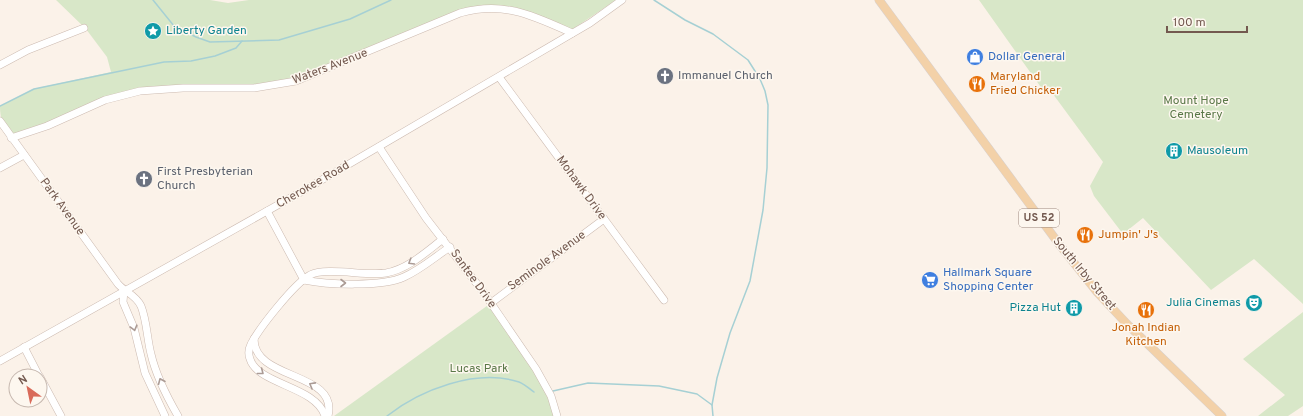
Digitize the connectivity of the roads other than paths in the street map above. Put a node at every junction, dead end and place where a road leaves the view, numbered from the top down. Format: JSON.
{"nodes":[{"id":1,"x":622,"y":0,"type":"edge"},
{"id":2,"x":879,"y":0,"type":"edge"},
{"id":3,"x":84,"y":28,"type":"dead end"},
{"id":4,"x":572,"y":33,"type":"junction"},
{"id":5,"x":0,"y":65,"type":"edge"},
{"id":6,"x":499,"y":77,"type":"junction"},
{"id":7,"x":0,"y":121,"type":"edge"},
{"id":8,"x":11,"y":138,"type":"junction"},
{"id":9,"x":379,"y":147,"type":"junction"},
{"id":10,"x":24,"y":155,"type":"junction"},
{"id":11,"x":0,"y":168,"type":"edge"},
{"id":12,"x":267,"y":211,"type":"junction"},
{"id":13,"x":604,"y":219,"type":"junction"},
{"id":14,"x":443,"y":239,"type":"junction"},
{"id":15,"x":450,"y":247,"type":"junction"},
{"id":16,"x":304,"y":280,"type":"junction"},
{"id":17,"x":124,"y":291,"type":"junction"},
{"id":18,"x":664,"y":300,"type":"dead end"},
{"id":19,"x":491,"y":303,"type":"junction"},
{"id":20,"x":254,"y":339,"type":"junction"},
{"id":21,"x":24,"y":347,"type":"junction"},
{"id":22,"x":0,"y":361,"type":"edge"},
{"id":23,"x":35,"y":368,"type":"edge"},
{"id":24,"x":48,"y":392,"type":"edge"},
{"id":25,"x":61,"y":416,"type":"edge"},
{"id":26,"x":165,"y":416,"type":"edge"},
{"id":27,"x":178,"y":416,"type":"edge"},
{"id":28,"x":326,"y":416,"type":"edge"},
{"id":29,"x":557,"y":416,"type":"edge"},
{"id":30,"x":1222,"y":416,"type":"edge"}],
"edges":[{"from":1,"to":4,"type":"street","name":"Cherokee Road"},
{"from":2,"to":30,"type":"main road","name":"South Irby Street","number":"US 52"},
{"from":3,"to":5,"type":"street"},
{"from":4,"to":6,"type":"street","name":"Cherokee Road"},
{"from":4,"to":8,"type":"street","name":"Waters Avenue"},
{"from":6,"to":9,"type":"street","name":"Cherokee Road"},
{"from":6,"to":13,"type":"street","name":"Mohawk Drive"},
{"from":7,"to":8,"type":"street","name":"Park Avenue"},
{"from":8,"to":10,"type":"street","name":"Park Avenue"},
{"from":9,"to":12,"type":"street","name":"Cherokee Road"},
{"from":9,"to":14,"type":"street","name":"Santee Drive"},
{"from":10,"to":11,"type":"street"},
{"from":10,"to":17,"type":"street","name":"Park Avenue"},
{"from":12,"to":16,"type":"street"},
{"from":12,"to":17,"type":"street","name":"Cherokee Road"},
{"from":13,"to":18,"type":"street","name":"Mohawk Drive"},
{"from":13,"to":19,"type":"street","name":"Seminole Avenue"},
{"from":14,"to":15,"type":"street","name":"Santee Drive"},
{"from":14,"to":16,"type":"street","one_way":true},
{"from":16,"to":15,"type":"street","one_way":true},
{"from":15,"to":19,"type":"street","name":"Santee Drive"},
{"from":16,"to":20,"type":"street"},
{"from":17,"to":21,"type":"street","name":"Cherokee Road"},
{"from":17,"to":26,"type":"street","name":"Park Avenue","one_way":true},
{"from":27,"to":17,"type":"street","name":"Park Avenue","one_way":true},
{"from":19,"to":29,"type":"street","name":"Santee Drive"},
{"from":28,"to":20,"type":"street","one_way":true},
{"from":20,"to":28,"type":"street","one_way":true},
{"from":21,"to":22,"type":"street","name":"Cherokee Road"},
{"from":21,"to":23,"type":"street"},
{"from":24,"to":25,"type":"street"}]}
